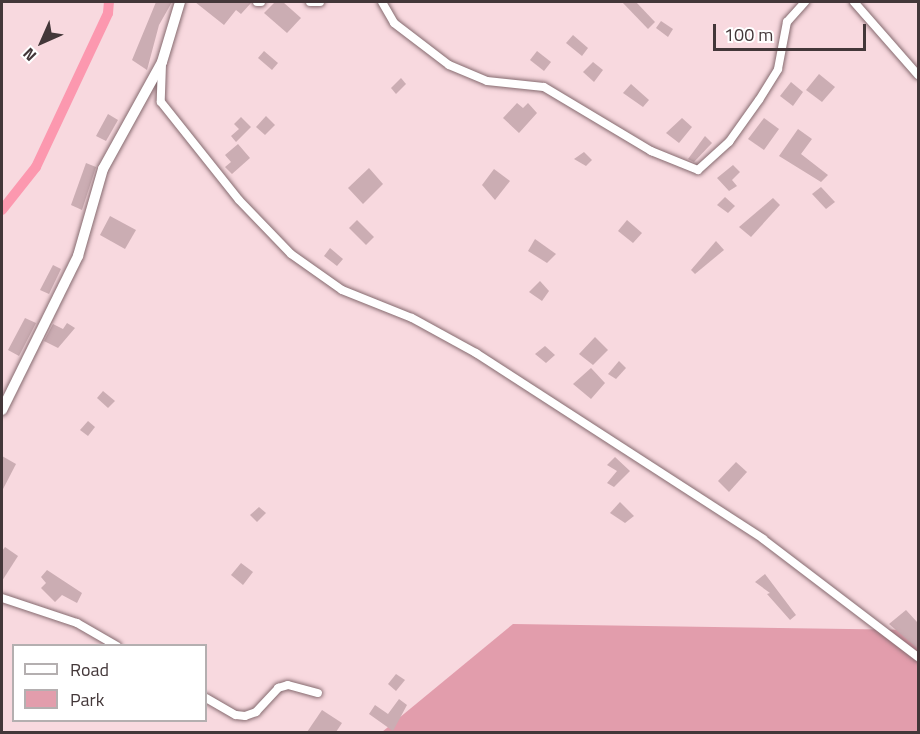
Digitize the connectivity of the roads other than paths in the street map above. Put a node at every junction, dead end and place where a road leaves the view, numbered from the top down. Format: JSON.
{"nodes":[{"id":1,"x":180,"y":2,"type":"edge"},
{"id":2,"x":310,"y":2,"type":"edge"},
{"id":3,"x":320,"y":2,"type":"edge"},
{"id":4,"x":382,"y":2,"type":"edge"},
{"id":5,"x":805,"y":2,"type":"edge"},
{"id":6,"x":854,"y":2,"type":"edge"},
{"id":7,"x":162,"y":62,"type":"junction"},
{"id":8,"x":918,"y":75,"type":"edge"},
{"id":9,"x":2,"y":410,"type":"edge"},
{"id":10,"x":2,"y":598,"type":"edge"},
{"id":11,"x":115,"y":644,"type":"edge"},
{"id":12,"x":918,"y":657,"type":"edge"},
{"id":13,"x":318,"y":693,"type":"dead end"},
{"id":14,"x":207,"y":699,"type":"edge"}],
"edges":[{"from":1,"to":7,"type":"street"},
{"from":2,"to":3,"type":"street"},
{"from":4,"to":5,"type":"street"},
{"from":6,"to":8,"type":"street"},
{"from":7,"to":9,"type":"street"},
{"from":7,"to":12,"type":"street"},
{"from":10,"to":11,"type":"street"},
{"from":13,"to":14,"type":"street"}]}
